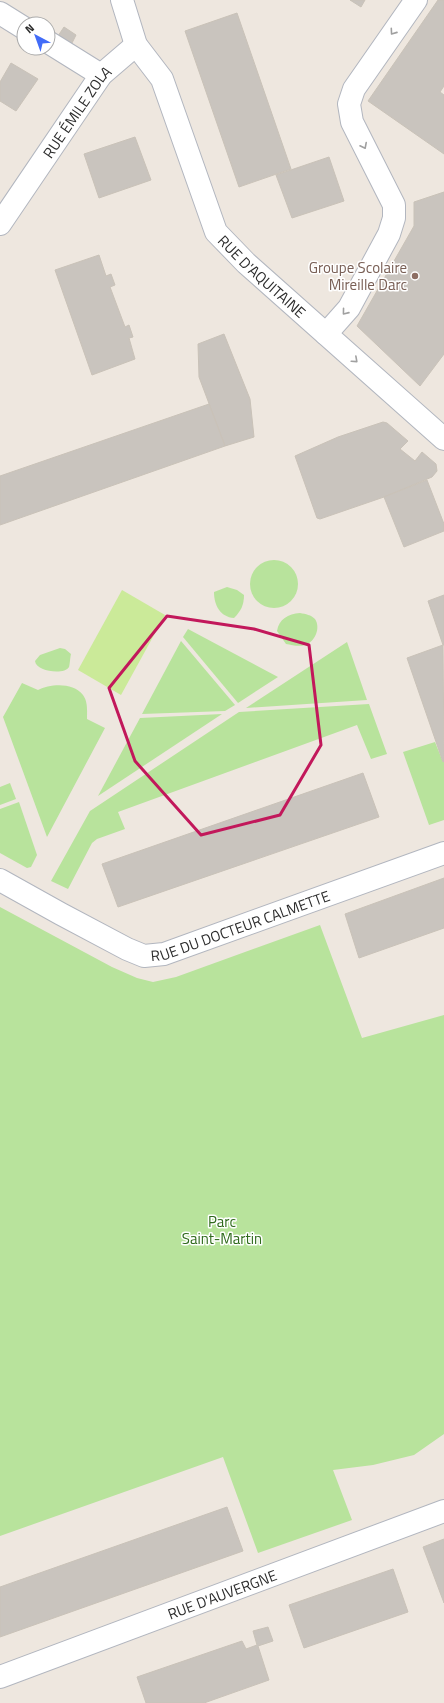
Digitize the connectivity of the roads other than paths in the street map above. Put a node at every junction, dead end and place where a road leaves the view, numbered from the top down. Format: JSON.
{"nodes":[{"id":1,"x":122,"y":0,"type":"edge"},
{"id":2,"x":416,"y":0,"type":"edge"},
{"id":3,"x":0,"y":13,"type":"edge"},
{"id":4,"x":16,"y":23,"type":"edge"},
{"id":5,"x":136,"y":45,"type":"junction"},
{"id":6,"x":56,"y":47,"type":"edge"},
{"id":7,"x":101,"y":75,"type":"junction"},
{"id":8,"x":0,"y":224,"type":"edge"},
{"id":9,"x":326,"y":334,"type":"junction"},
{"id":10,"x":444,"y":439,"type":"edge"},
{"id":11,"x":444,"y":853,"type":"edge"},
{"id":12,"x":0,"y":880,"type":"edge"},
{"id":13,"x":444,"y":1511,"type":"edge"},
{"id":14,"x":0,"y":1677,"type":"edge"}],
"edges":[{"from":1,"to":5,"type":"street"},
{"from":2,"to":9,"type":"street","one_way":true},
{"from":3,"to":4,"type":"street"},
{"from":5,"to":7,"type":"street","name":"RUE ÉMILE ZOLA"},
{"from":5,"to":9,"type":"street","name":"RUE D'AQUITAINE"},
{"from":6,"to":7,"type":"street"},
{"from":7,"to":8,"type":"street","name":"RUE ÉMILE ZOLA"},
{"from":9,"to":10,"type":"street","name":"RUE D'AQUITAINE","one_way":true},
{"from":11,"to":12,"type":"street","name":"RUE DU DOCTEUR CALMETTE"},
{"from":13,"to":14,"type":"street","name":"RUE D'AUVERGNE"}]}
